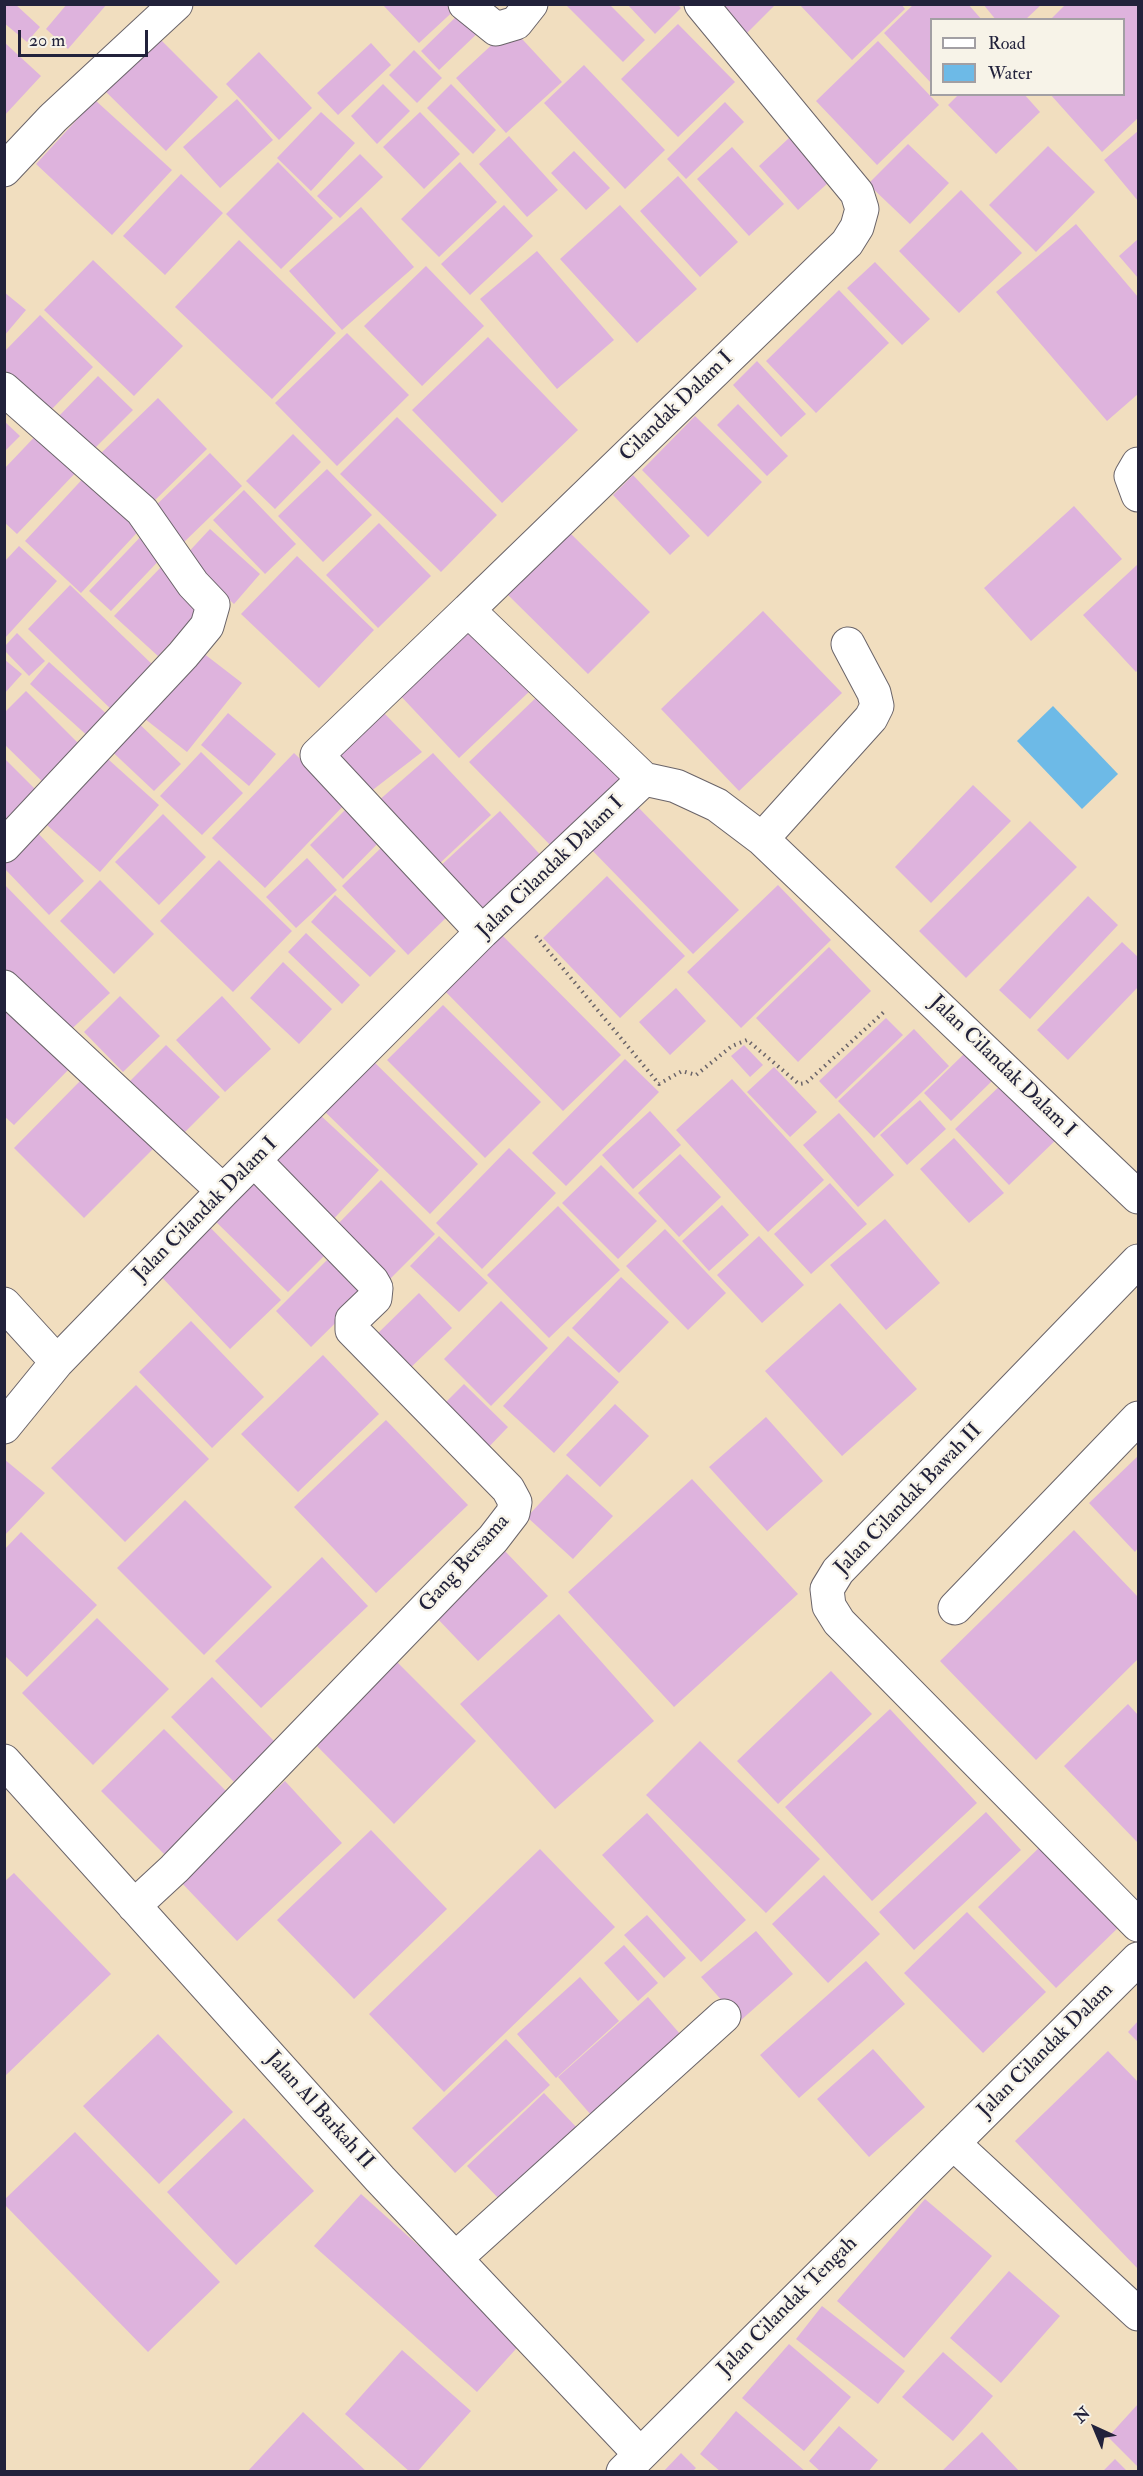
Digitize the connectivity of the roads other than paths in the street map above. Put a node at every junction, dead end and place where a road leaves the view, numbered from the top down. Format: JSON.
{"nodes":[{"id":1,"x":176,"y":4,"type":"edge"},
{"id":2,"x":465,"y":4,"type":"edge"},
{"id":3,"x":531,"y":4,"type":"edge"},
{"id":4,"x":701,"y":4,"type":"edge"},
{"id":5,"x":4,"y":170,"type":"edge"},
{"id":6,"x":4,"y":389,"type":"edge"},
{"id":7,"x":468,"y":610,"type":"junction"},
{"id":8,"x":848,"y":644,"type":"dead end"},
{"id":9,"x":644,"y":779,"type":"junction"},
{"id":10,"x":762,"y":839,"type":"junction"},
{"id":11,"x":4,"y":846,"type":"edge"},
{"id":12,"x":482,"y":932,"type":"junction"},
{"id":13,"x":4,"y":987,"type":"edge"},
{"id":14,"x":254,"y":1160,"type":"junction"},
{"id":15,"x":223,"y":1191,"type":"junction"},
{"id":16,"x":1138,"y":1197,"type":"edge"},
{"id":17,"x":1138,"y":1261,"type":"edge"},
{"id":18,"x":4,"y":1304,"type":"edge"},
{"id":19,"x":57,"y":1362,"type":"junction"},
{"id":20,"x":1138,"y":1418,"type":"edge"},
{"id":21,"x":4,"y":1427,"type":"edge"},
{"id":22,"x":955,"y":1608,"type":"dead end"},
{"id":23,"x":4,"y":1761,"type":"edge"},
{"id":24,"x":134,"y":1906,"type":"junction"},
{"id":25,"x":1138,"y":1925,"type":"edge"},
{"id":26,"x":1138,"y":1959,"type":"edge"},
{"id":27,"x":724,"y":2016,"type":"dead end"},
{"id":28,"x":953,"y":2143,"type":"junction"},
{"id":29,"x":456,"y":2258,"type":"junction"},
{"id":30,"x":1138,"y":2314,"type":"edge"},
{"id":31,"x":632,"y":2463,"type":"edge"}],
"edges":[{"from":1,"to":5,"type":"street"},
{"from":2,"to":3,"type":"street"},
{"from":4,"to":7,"type":"street","name":"Cilandak Dalam I"},
{"from":6,"to":11,"type":"street"},
{"from":7,"to":9,"type":"street"},
{"from":7,"to":12,"type":"street","name":"Cilandak Dalam I"},
{"from":8,"to":10,"type":"street"},
{"from":9,"to":10,"type":"street","name":"Jalan Cilandak Dalam I"},
{"from":9,"to":12,"type":"street","name":"Jalan Cilandak Dalam I"},
{"from":10,"to":16,"type":"street","name":"Jalan Cilandak Dalam I"},
{"from":12,"to":14,"type":"street","name":"Jalan Cilandak Dalam I"},
{"from":13,"to":15,"type":"street"},
{"from":14,"to":15,"type":"street","name":"Jalan Cilandak Dalam I"},
{"from":14,"to":24,"type":"street","name":"Gang Bersama"},
{"from":15,"to":19,"type":"street","name":"Jalan Cilandak Dalam I"},
{"from":17,"to":25,"type":"street","name":"Jalan Cilandak Bawah II"},
{"from":18,"to":19,"type":"street"},
{"from":19,"to":21,"type":"street","name":"Jalan Cilandak Dalam I"},
{"from":20,"to":22,"type":"street"},
{"from":23,"to":24,"type":"street","name":"Jalan Al Barkah II"},
{"from":24,"to":29,"type":"street","name":"Jalan Al Barkah II"},
{"from":26,"to":28,"type":"street","name":"Jalan Cilandak Dalam"},
{"from":27,"to":29,"type":"street"},
{"from":28,"to":30,"type":"street"},
{"from":28,"to":31,"type":"street","name":"Jalan Cilandak Tengah"},
{"from":29,"to":31,"type":"street","name":"Jalan Al Barkah II"}]}
